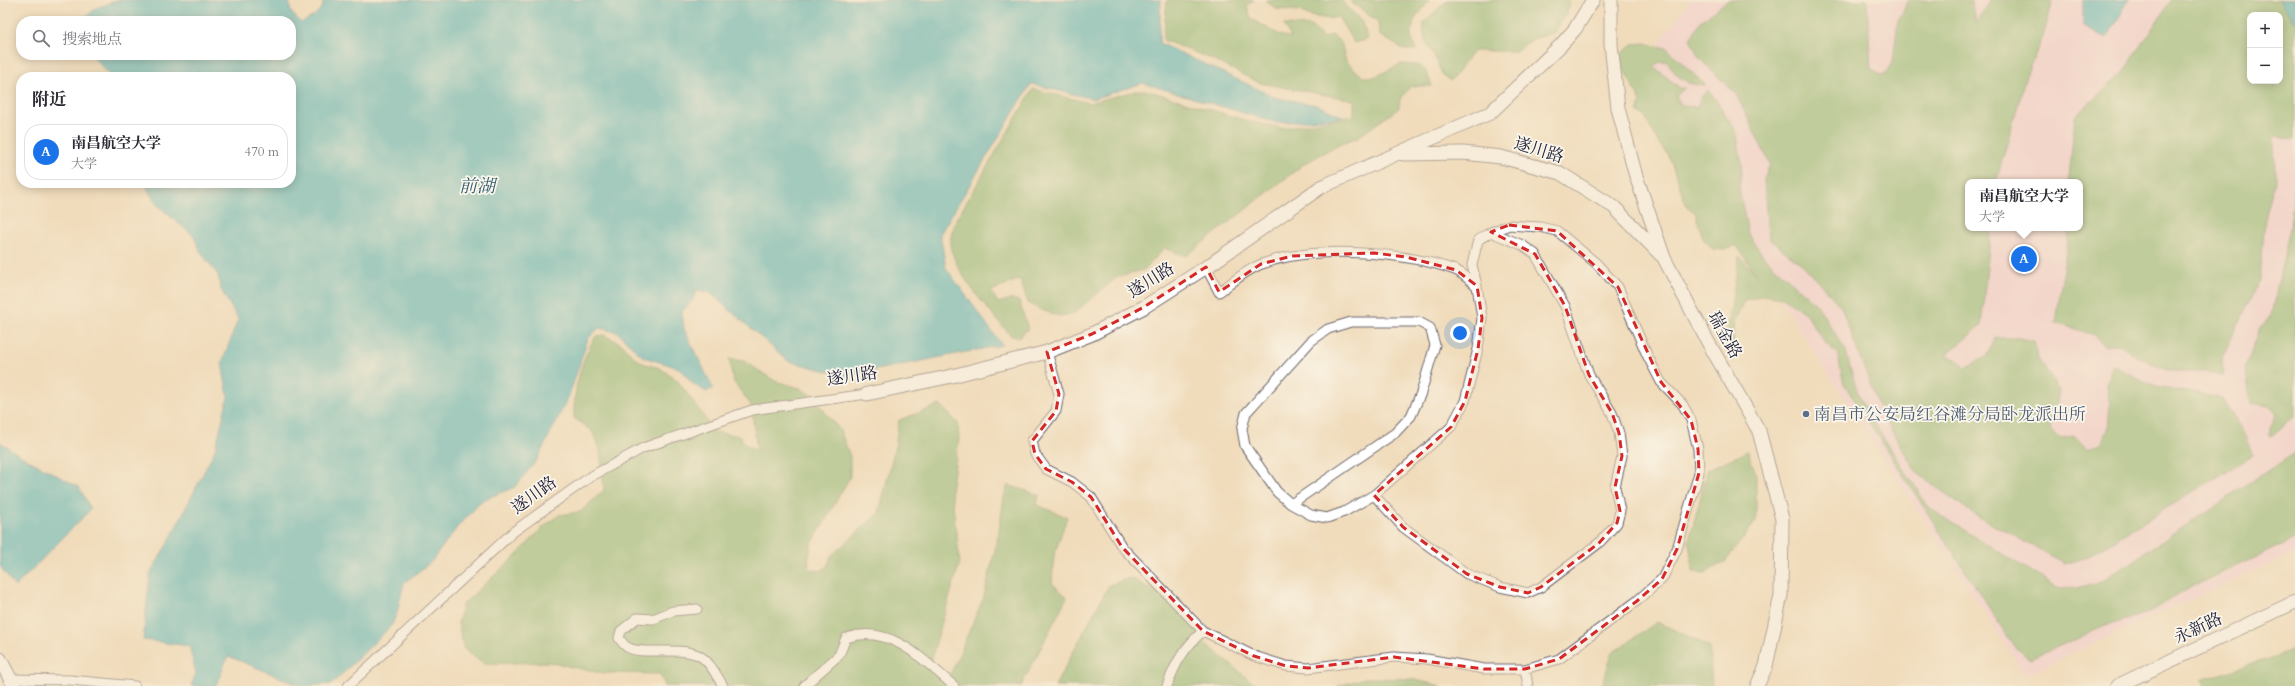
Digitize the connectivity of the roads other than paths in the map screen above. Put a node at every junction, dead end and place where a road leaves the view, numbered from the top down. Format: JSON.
{"nodes":[{"id":1,"x":1593,"y":0,"type":"edge"},
{"id":2,"x":1611,"y":0,"type":"edge"},
{"id":3,"x":1397,"y":154,"type":"junction"},
{"id":4,"x":1491,"y":232,"type":"junction"},
{"id":5,"x":1664,"y":258,"type":"junction"},
{"id":6,"x":1206,"y":267,"type":"junction"},
{"id":7,"x":1477,"y":286,"type":"junction"},
{"id":8,"x":1047,"y":352,"type":"junction"},
{"id":9,"x":867,"y":394,"type":"joint"},
{"id":10,"x":1374,"y":495,"type":"junction"},
{"id":11,"x":1291,"y":504,"type":"junction"},
{"id":12,"x":2295,"y":602,"type":"edge"},
{"id":13,"x":697,"y":609,"type":"dead end"},
{"id":14,"x":1203,"y":631,"type":"junction"},
{"id":15,"x":0,"y":660,"type":"edge"},
{"id":16,"x":1524,"y":669,"type":"junction"},
{"id":17,"x":8,"y":682,"type":"edge"},
{"id":18,"x":135,"y":686,"type":"edge"},
{"id":19,"x":348,"y":686,"type":"edge"},
{"id":20,"x":723,"y":686,"type":"edge"},
{"id":21,"x":804,"y":686,"type":"edge"},
{"id":22,"x":954,"y":686,"type":"edge"},
{"id":23,"x":1167,"y":686,"type":"edge"},
{"id":24,"x":1528,"y":686,"type":"edge"},
{"id":25,"x":1757,"y":686,"type":"edge"},
{"id":26,"x":2117,"y":686,"type":"edge"}],
"edges":[{"from":1,"to":3,"type":"street","name":"遂川路"},
{"from":2,"to":5,"type":"street","name":"瑞金路"},
{"from":3,"to":5,"type":"street","name":"遂川路"},
{"from":3,"to":6,"type":"street","name":"遂川路"},
{"from":4,"to":7,"type":"street"},
{"from":4,"to":10,"type":"street"},
{"from":4,"to":16,"type":"street"},
{"from":5,"to":25,"type":"street","name":"瑞金路"},
{"from":6,"to":7,"type":"street"},
{"from":6,"to":8,"type":"street","name":"遂川路"},
{"from":7,"to":10,"type":"street"},
{"from":8,"to":9,"type":"street","name":"遂川路"},
{"from":8,"to":14,"type":"street"},
{"from":9,"to":19,"type":"street","name":"遂川路"},
{"from":10,"to":11,"type":"street"},
{"from":11,"to":11,"type":"street"},
{"from":12,"to":26,"type":"street","name":"永新路"},
{"from":13,"to":20,"type":"street"},
{"from":14,"to":16,"type":"street"},
{"from":14,"to":23,"type":"street"},
{"from":15,"to":17,"type":"street"},
{"from":16,"to":24,"type":"street"},
{"from":17,"to":18,"type":"street"},
{"from":21,"to":22,"type":"street"}]}
